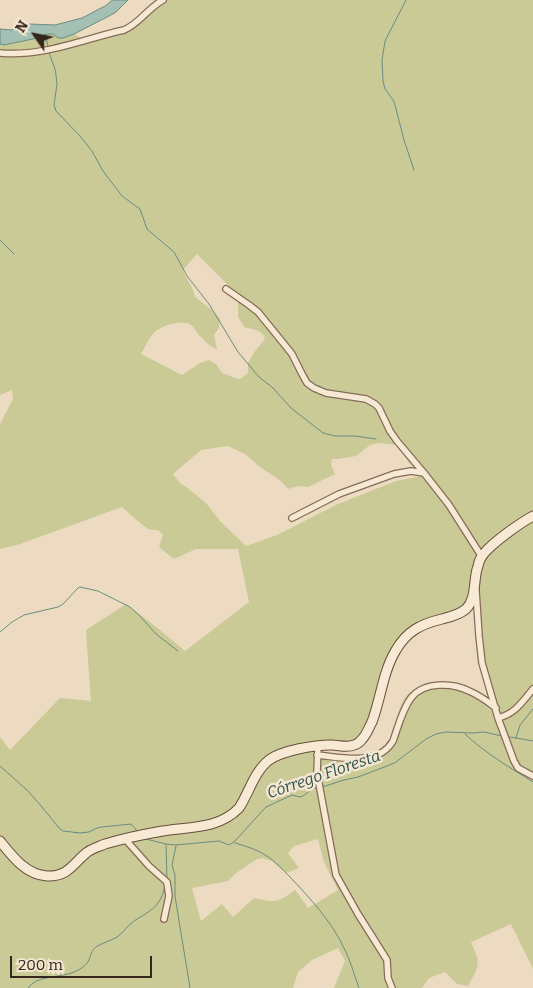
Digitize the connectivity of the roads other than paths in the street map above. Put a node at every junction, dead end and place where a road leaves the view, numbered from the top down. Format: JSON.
{"nodes":[{"id":1,"x":163,"y":0,"type":"edge"},
{"id":2,"x":0,"y":54,"type":"edge"},
{"id":3,"x":226,"y":289,"type":"dead end"},
{"id":4,"x":424,"y":473,"type":"junction"},
{"id":5,"x":533,"y":516,"type":"edge"},
{"id":6,"x":292,"y":518,"type":"dead end"},
{"id":7,"x":482,"y":557,"type":"junction"},
{"id":8,"x":475,"y":583,"type":"junction"},
{"id":9,"x":533,"y":689,"type":"edge"},
{"id":10,"x":496,"y":708,"type":"junction"},
{"id":11,"x":498,"y":718,"type":"junction"},
{"id":12,"x":318,"y":751,"type":"junction"},
{"id":13,"x":533,"y":776,"type":"edge"},
{"id":14,"x":125,"y":839,"type":"junction"},
{"id":15,"x":0,"y":841,"type":"edge"},
{"id":16,"x":164,"y":919,"type":"dead end"},
{"id":17,"x":392,"y":988,"type":"edge"}],
"edges":[{"from":1,"to":2,"type":"street"},
{"from":3,"to":4,"type":"street"},
{"from":4,"to":6,"type":"street"},
{"from":4,"to":7,"type":"street"},
{"from":5,"to":7,"type":"main road"},
{"from":7,"to":8,"type":"main road"},
{"from":8,"to":10,"type":"street"},
{"from":8,"to":12,"type":"main road"},
{"from":9,"to":11,"type":"street"},
{"from":10,"to":11,"type":"street"},
{"from":10,"to":12,"type":"street"},
{"from":11,"to":13,"type":"street"},
{"from":12,"to":14,"type":"main road"},
{"from":12,"to":17,"type":"street"},
{"from":14,"to":15,"type":"main road"},
{"from":14,"to":16,"type":"street"}]}
